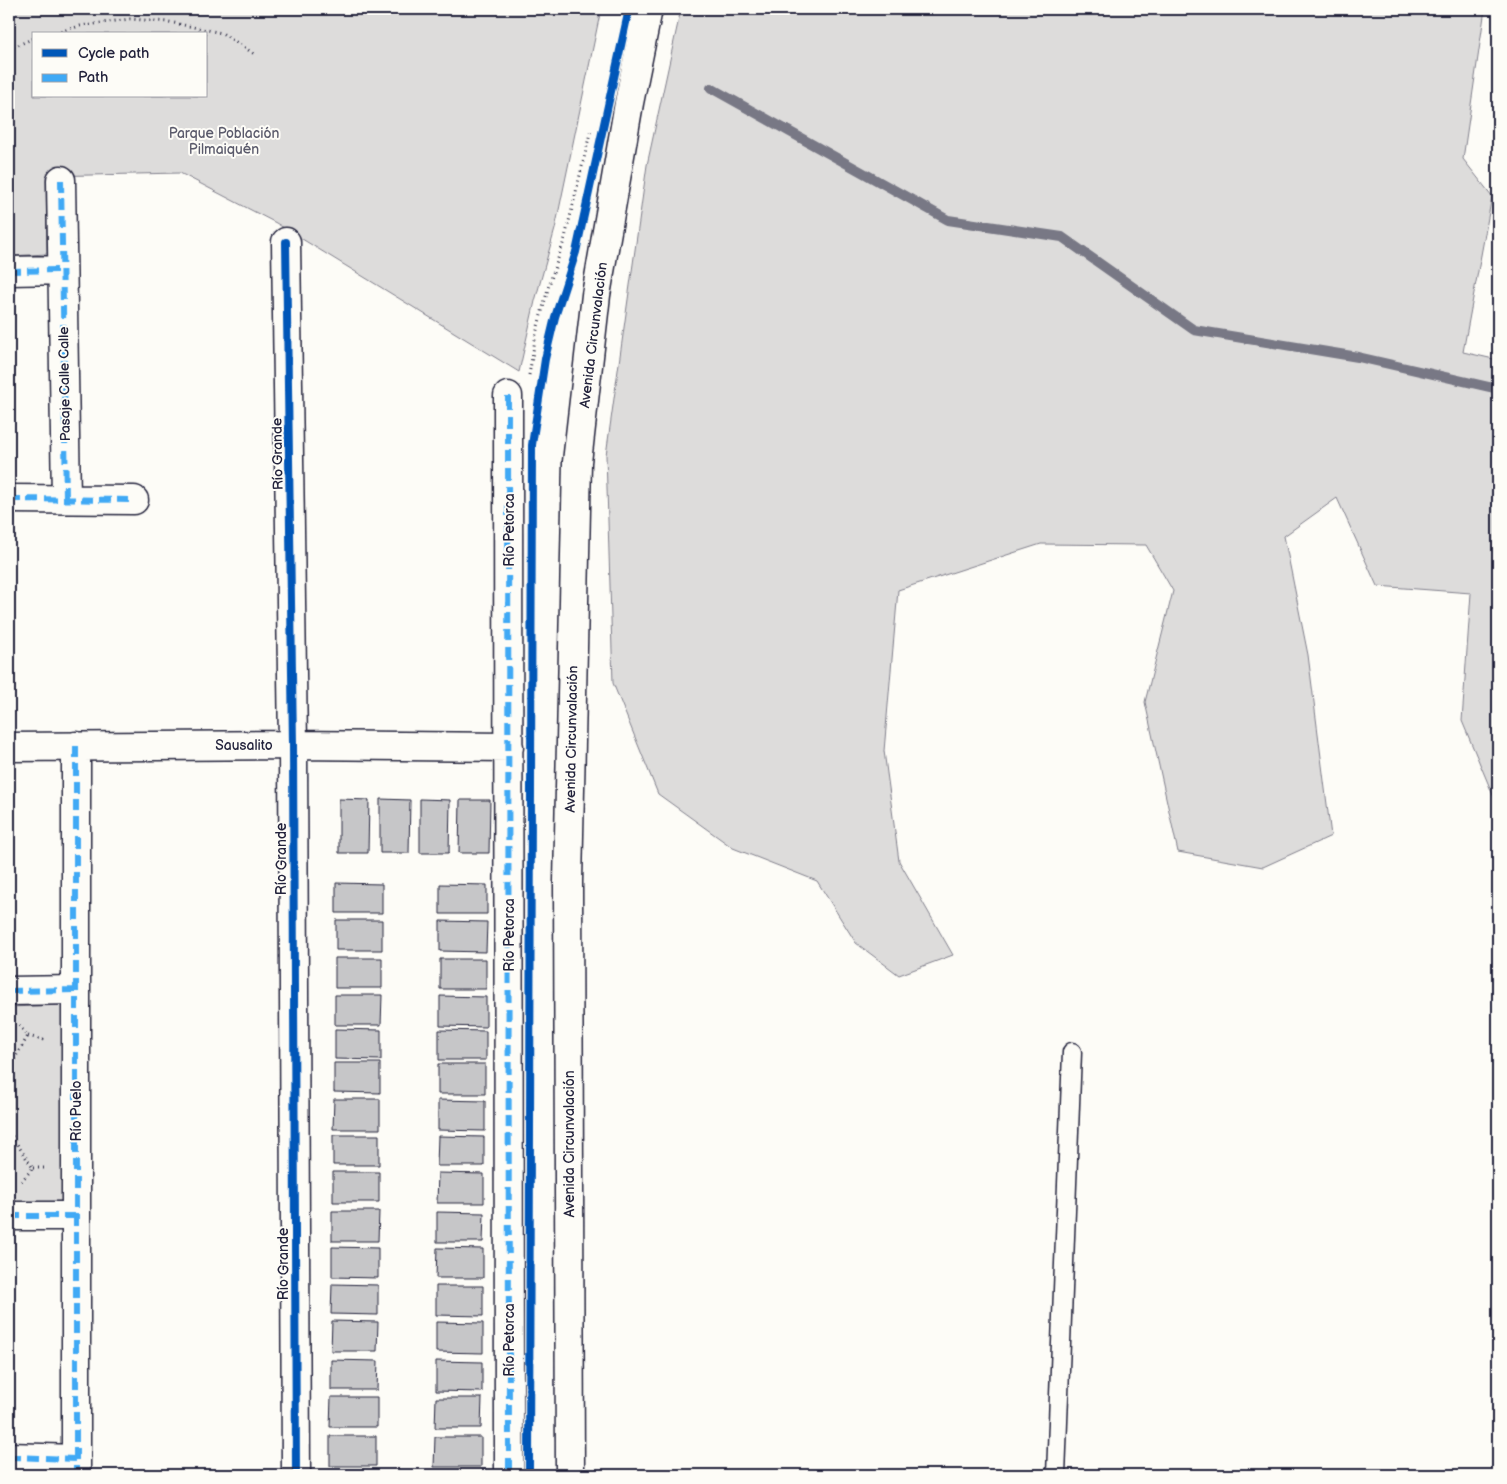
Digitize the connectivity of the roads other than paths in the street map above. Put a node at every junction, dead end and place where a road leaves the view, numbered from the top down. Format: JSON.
{"nodes":[{"id":1,"x":648,"y":9,"type":"edge"},
{"id":2,"x":61,"y":180,"type":"dead end"},
{"id":3,"x":286,"y":242,"type":"dead end"},
{"id":4,"x":62,"y":270,"type":"junction"},
{"id":5,"x":9,"y":271,"type":"edge"},
{"id":6,"x":508,"y":396,"type":"dead end"},
{"id":7,"x":9,"y":499,"type":"edge"},
{"id":8,"x":66,"y":499,"type":"junction"},
{"id":9,"x":134,"y":500,"type":"dead end"},
{"id":10,"x":293,"y":745,"type":"junction"},
{"id":11,"x":76,"y":746,"type":"junction"},
{"id":12,"x":9,"y":747,"type":"edge"},
{"id":13,"x":509,"y":747,"type":"junction"},
{"id":14,"x":76,"y":990,"type":"junction"},
{"id":15,"x":9,"y":991,"type":"edge"},
{"id":16,"x":1072,"y":1052,"type":"dead end"},
{"id":17,"x":9,"y":1216,"type":"edge"},
{"id":18,"x":76,"y":1216,"type":"junction"},
{"id":19,"x":9,"y":1457,"type":"edge"},
{"id":20,"x":76,"y":1467,"type":"edge"},
{"id":21,"x":296,"y":1475,"type":"edge"},
{"id":22,"x":510,"y":1475,"type":"edge"},
{"id":23,"x":570,"y":1475,"type":"edge"},
{"id":24,"x":1056,"y":1475,"type":"edge"}],
"edges":[{"from":1,"to":23,"type":"street","name":"Avenida Circunvalación"},
{"from":2,"to":4,"type":"street","name":"Pasaje Calle Calle"},
{"from":3,"to":10,"type":"street","name":"Río Grande"},
{"from":4,"to":5,"type":"street"},
{"from":4,"to":8,"type":"street","name":"Pasaje Calle Calle"},
{"from":6,"to":13,"type":"street","name":"Río Petorca"},
{"from":7,"to":8,"type":"street"},
{"from":8,"to":9,"type":"street"},
{"from":10,"to":11,"type":"street","name":"Sausalito"},
{"from":10,"to":13,"type":"street","name":"Sausalito"},
{"from":10,"to":21,"type":"street","name":"Río Grande"},
{"from":11,"to":12,"type":"street","name":"Sausalito"},
{"from":11,"to":14,"type":"street","name":"Río Puelo"},
{"from":13,"to":22,"type":"street","name":"Río Petorca"},
{"from":14,"to":15,"type":"street"},
{"from":14,"to":18,"type":"street","name":"Río Puelo"},
{"from":16,"to":24,"type":"lane"},
{"from":17,"to":18,"type":"street"},
{"from":18,"to":20,"type":"street","name":"Río Puelo"},
{"from":19,"to":20,"type":"street"}]}
